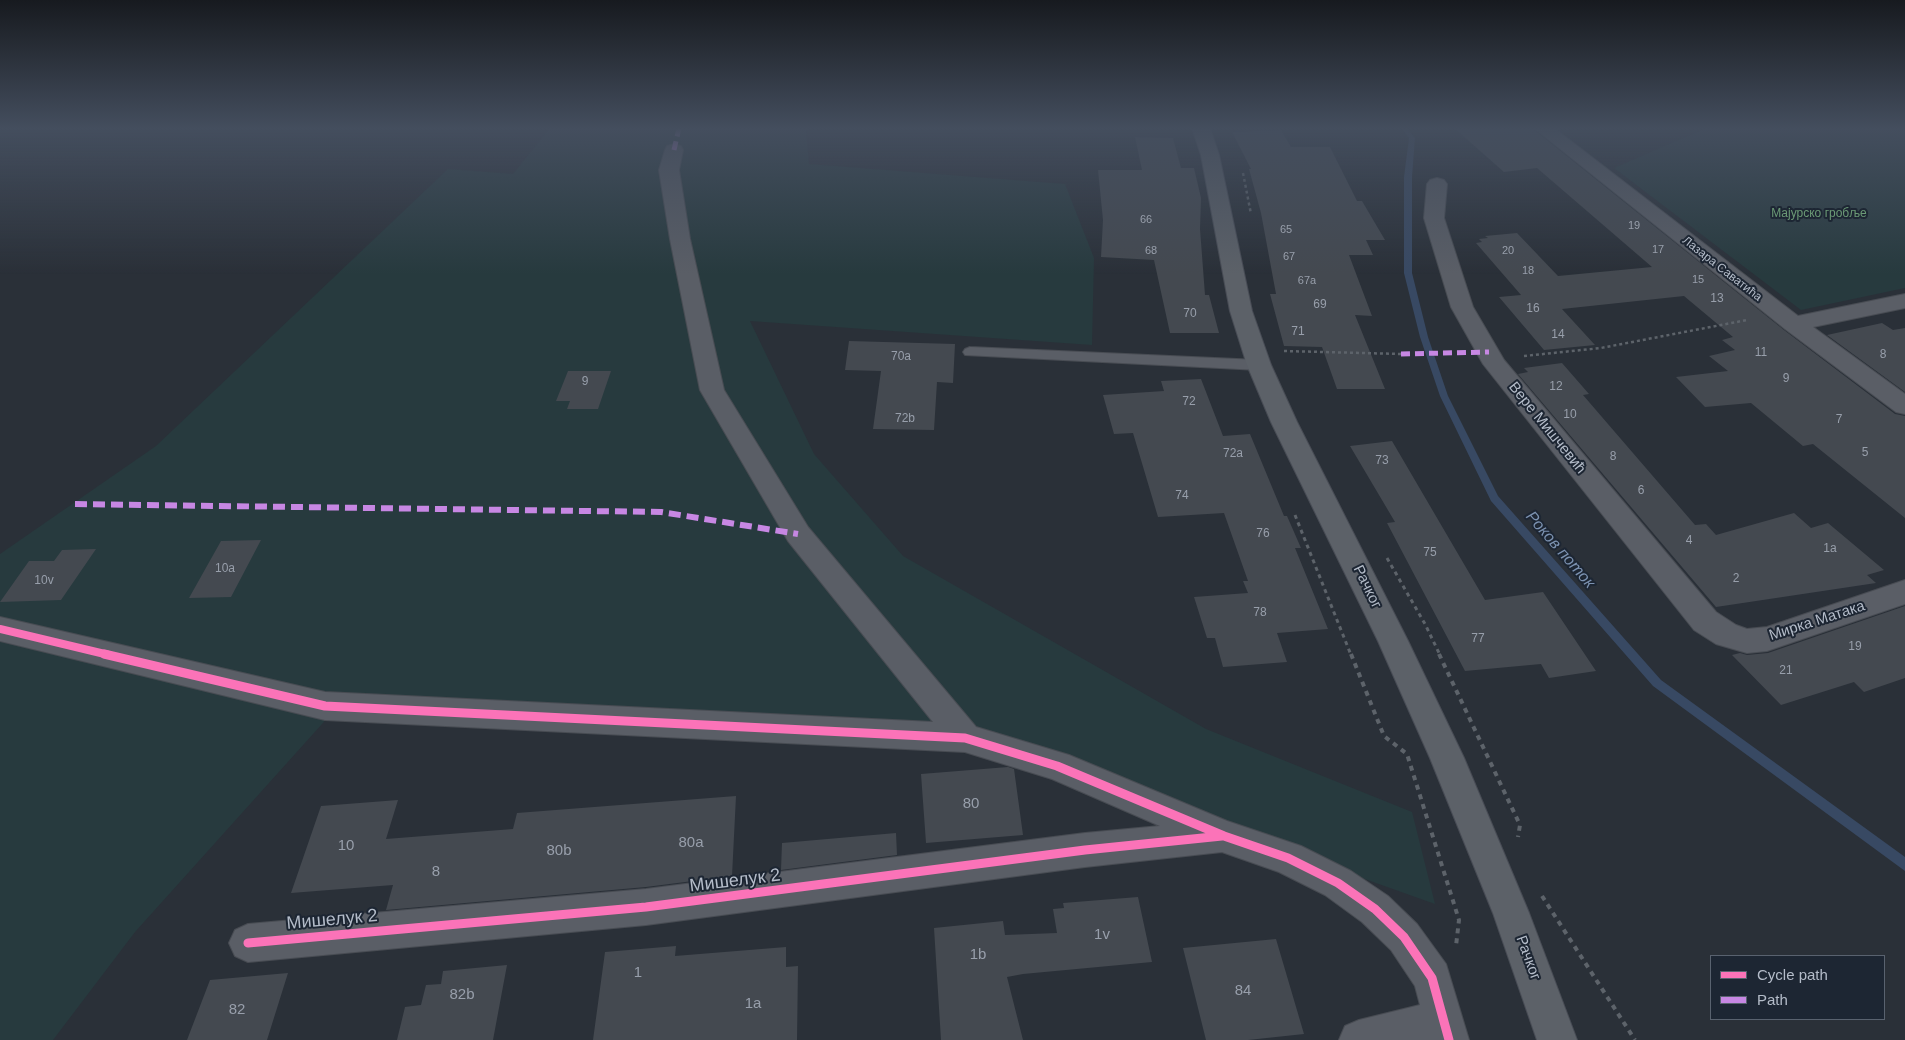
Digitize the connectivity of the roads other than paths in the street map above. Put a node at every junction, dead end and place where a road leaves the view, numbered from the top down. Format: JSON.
{"nodes":[{"id":1,"x":670,"y":177,"type":"edge"},
{"id":2,"x":1214,"y":177,"type":"edge"},
{"id":3,"x":1605,"y":177,"type":"edge"},
{"id":4,"x":1438,"y":184,"type":"dead end"},
{"id":5,"x":1905,"y":301,"type":"edge"},
{"id":6,"x":1787,"y":319,"type":"junction"},
{"id":7,"x":970,"y":352,"type":"dead end"},
{"id":8,"x":1277,"y":356,"type":"junction"},
{"id":9,"x":1905,"y":406,"type":"edge"},
{"id":10,"x":1905,"y":592,"type":"edge"},
{"id":11,"x":0,"y":629,"type":"edge"},
{"id":12,"x":1727,"y":635,"type":"joint"},
{"id":13,"x":966,"y":738,"type":"junction"},
{"id":14,"x":1224,"y":836,"type":"junction"},
{"id":15,"x":248,"y":943,"type":"dead end"},
{"id":16,"x":1446,"y":1030,"type":"edge"},
{"id":17,"x":1359,"y":1040,"type":"edge"},
{"id":18,"x":1557,"y":1040,"type":"edge"}],
"edges":[{"from":1,"to":13,"type":"street"},
{"from":2,"to":8,"type":"main road","name":"Рачког"},
{"from":3,"to":6,"type":"street","name":"Лазара Саватића"},
{"from":4,"to":12,"type":"street","name":"Вере Мишчевић"},
{"from":5,"to":6,"type":"street"},
{"from":6,"to":9,"type":"street","name":"Лазара Саватића"},
{"from":7,"to":8,"type":"lane"},
{"from":8,"to":18,"type":"main road","name":"Рачког"},
{"from":10,"to":12,"type":"street","name":"Мирка Матака"},
{"from":11,"to":13,"type":"street"},
{"from":13,"to":14,"type":"street"},
{"from":14,"to":15,"type":"street","name":"Мишелук 2"},
{"from":14,"to":16,"type":"street"},
{"from":16,"to":17,"type":"street"}]}
